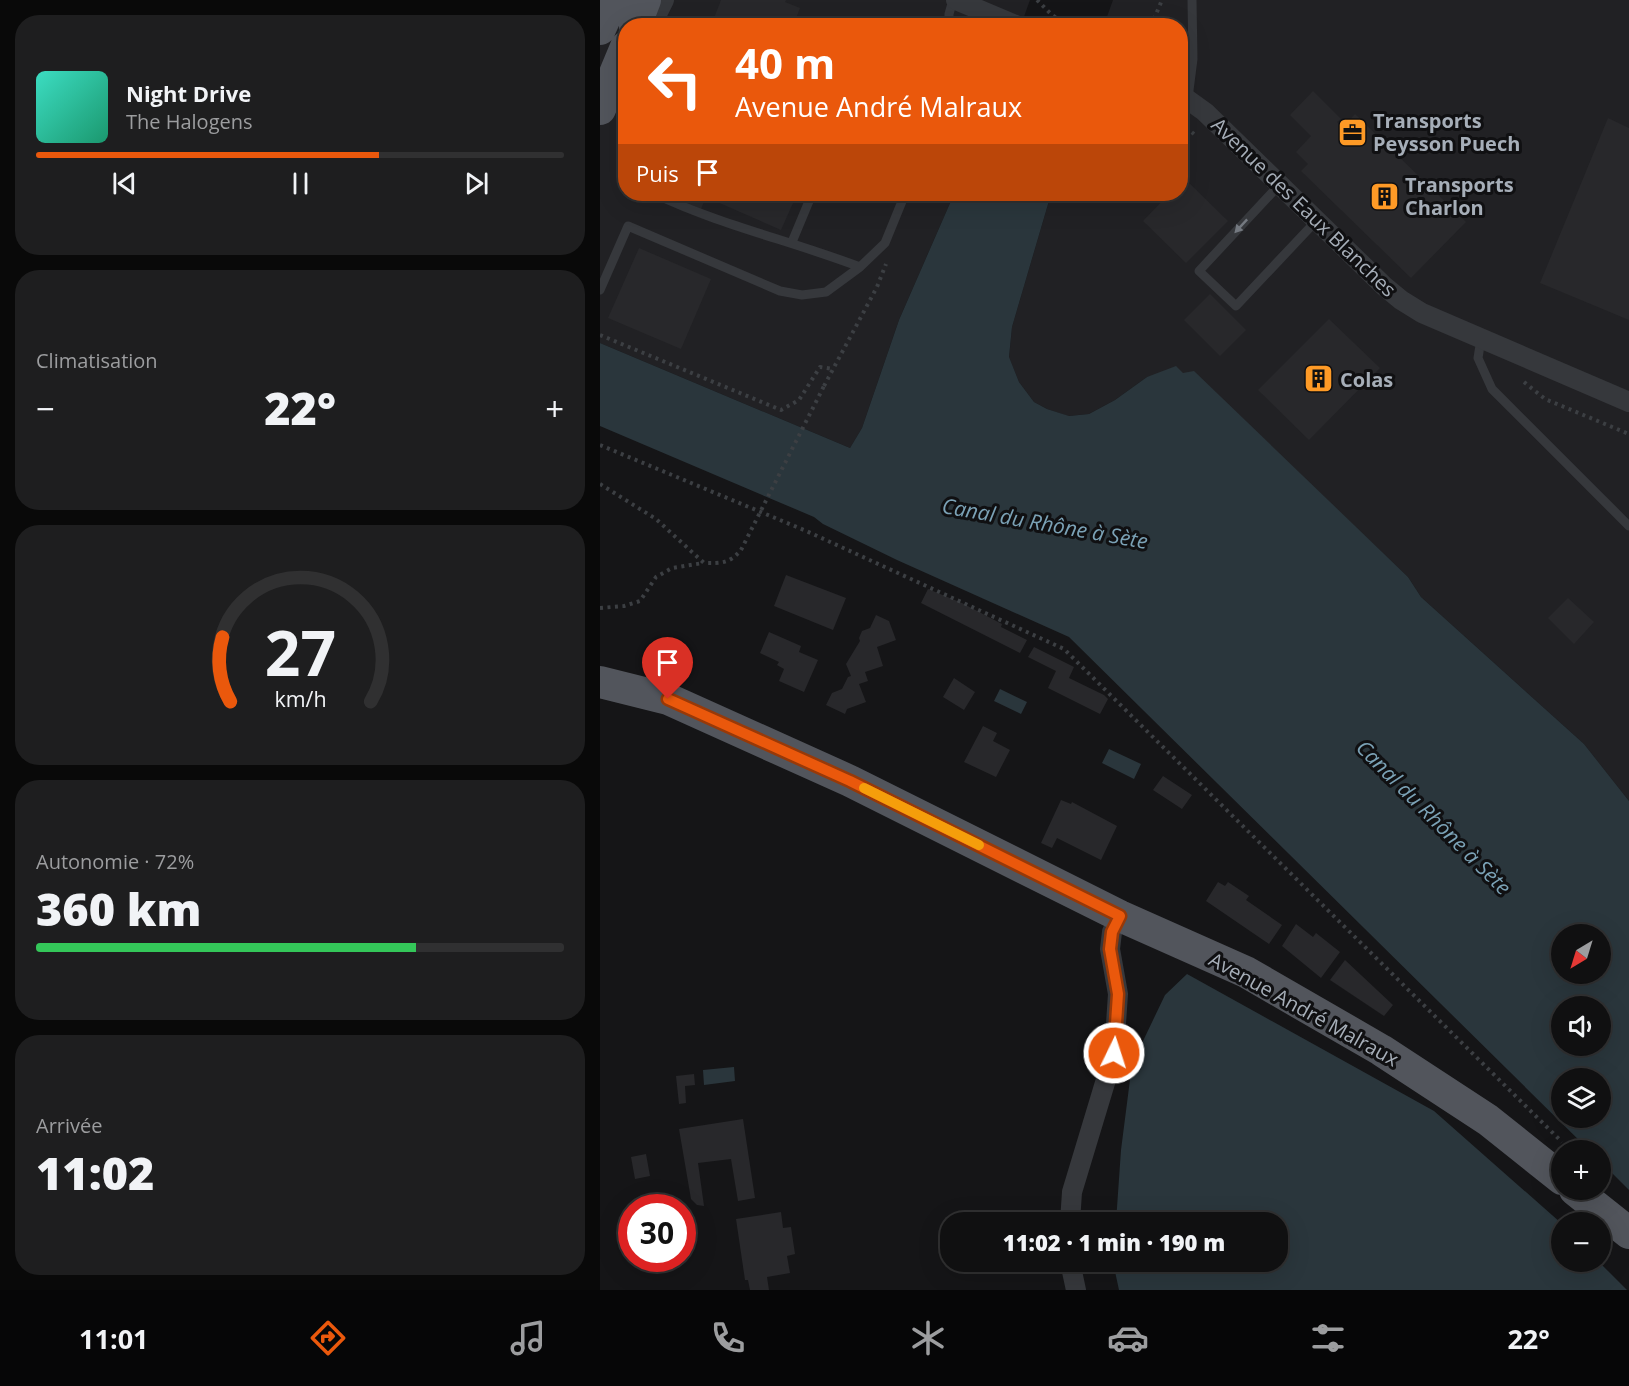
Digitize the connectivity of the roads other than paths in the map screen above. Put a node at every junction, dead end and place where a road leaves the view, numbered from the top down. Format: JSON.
{"nodes":[{"id":1,"x":613,"y":0,"type":"edge"},
{"id":2,"x":645,"y":0,"type":"edge"},
{"id":3,"x":664,"y":0,"type":"edge"},
{"id":4,"x":954,"y":0,"type":"edge"},
{"id":5,"x":1192,"y":0,"type":"edge"},
{"id":6,"x":982,"y":5,"type":"edge"},
{"id":7,"x":638,"y":18,"type":"edge"},
{"id":8,"x":655,"y":18,"type":"edge"},
{"id":9,"x":949,"y":18,"type":"edge"},
{"id":10,"x":1004,"y":18,"type":"edge"},
{"id":11,"x":600,"y":30,"type":"edge"},
{"id":12,"x":618,"y":67,"type":"edge"},
{"id":13,"x":1188,"y":80,"type":"edge"},
{"id":14,"x":618,"y":92,"type":"edge"},
{"id":15,"x":1188,"y":99,"type":"edge"},
{"id":16,"x":600,"y":109,"type":"edge"},
{"id":17,"x":600,"y":118,"type":"edge"},
{"id":18,"x":1281,"y":183,"type":"junction"},
{"id":19,"x":670,"y":201,"type":"edge"},
{"id":20,"x":809,"y":201,"type":"edge"},
{"id":21,"x":902,"y":201,"type":"edge"},
{"id":22,"x":1317,"y":220,"type":"junction"},
{"id":23,"x":792,"y":242,"type":"junction"},
{"id":24,"x":860,"y":267,"type":"junction"},
{"id":25,"x":600,"y":290,"type":"edge"},
{"id":26,"x":1481,"y":339,"type":"junction"},
{"id":27,"x":1629,"y":402,"type":"edge"},
{"id":28,"x":1629,"y":526,"type":"edge"},
{"id":29,"x":600,"y":682,"type":"edge"},
{"id":30,"x":1120,"y":916,"type":"junction"},
{"id":31,"x":1551,"y":1170,"type":"edge"},
{"id":32,"x":1588,"y":1200,"type":"edge"},
{"id":33,"x":1071,"y":1212,"type":"edge"},
{"id":34,"x":1629,"y":1233,"type":"edge"},
{"id":35,"x":1072,"y":1272,"type":"edge"},
{"id":36,"x":1076,"y":1290,"type":"edge"}],
"edges":[{"from":1,"to":11,"type":"main road"},
{"from":2,"to":7,"type":"main road"},
{"from":3,"to":8,"type":"street"},
{"from":4,"to":6,"type":"street"},
{"from":4,"to":9,"type":"lane"},
{"from":5,"to":13,"type":"lane"},
{"from":6,"to":10,"type":"street"},
{"from":12,"to":16,"type":"main road"},
{"from":14,"to":17,"type":"street"},
{"from":15,"to":18,"type":"street","name":"Avenue des Eaux Blanches"},
{"from":18,"to":22,"type":"street","name":"Avenue des Eaux Blanches"},
{"from":18,"to":22,"type":"lane","one_way":true},
{"from":19,"to":23,"type":"lane"},
{"from":20,"to":23,"type":"lane"},
{"from":21,"to":24,"type":"lane"},
{"from":22,"to":26,"type":"street","name":"Avenue des Eaux Blanches"},
{"from":23,"to":24,"type":"lane"},
{"from":24,"to":25,"type":"lane"},
{"from":26,"to":27,"type":"street","name":"Avenue des Eaux Blanches"},
{"from":26,"to":28,"type":"lane"},
{"from":29,"to":30,"type":"main road","name":"Avenue André Malraux"},
{"from":30,"to":31,"type":"main road","name":"Avenue André Malraux"},
{"from":30,"to":33,"type":"street"},
{"from":32,"to":34,"type":"main road"},
{"from":35,"to":36,"type":"street"}]}
